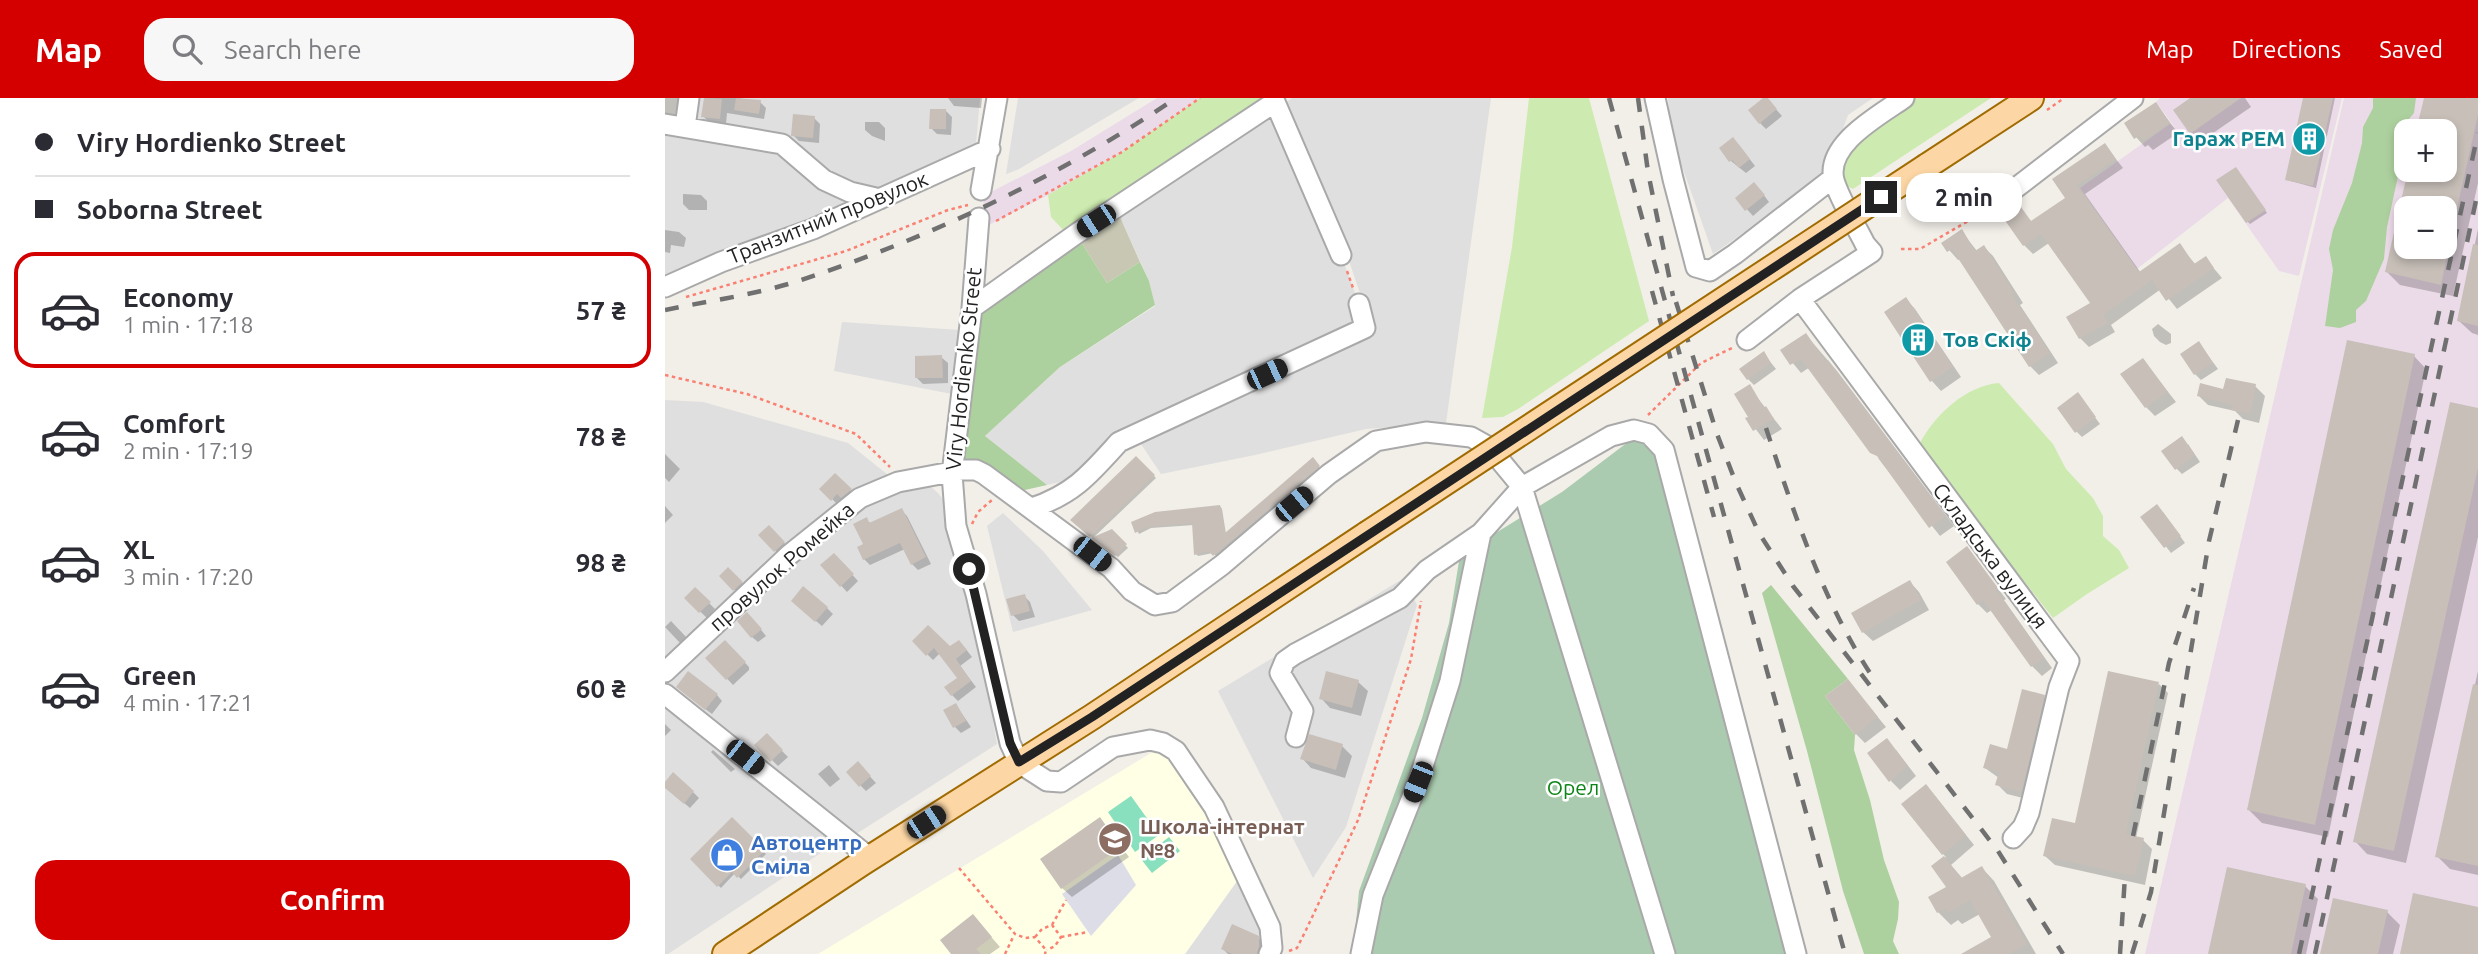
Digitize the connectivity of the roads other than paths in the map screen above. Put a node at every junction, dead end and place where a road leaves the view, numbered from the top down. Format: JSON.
{"nodes":[{"id":1,"x":689,"y":98,"type":"edge"},
{"id":2,"x":997,"y":98,"type":"edge"},
{"id":3,"x":1655,"y":98,"type":"edge"},
{"id":4,"x":1904,"y":98,"type":"edge"},
{"id":5,"x":2031,"y":98,"type":"edge"},
{"id":6,"x":2133,"y":98,"type":"edge"},
{"id":7,"x":665,"y":124,"type":"edge"},
{"id":8,"x":685,"y":127,"type":"junction"},
{"id":9,"x":990,"y":149,"type":"junction"},
{"id":10,"x":1833,"y":178,"type":"junction"},
{"id":11,"x":880,"y":199,"type":"junction"},
{"id":12,"x":1987,"y":210,"type":"road end"},
{"id":13,"x":1341,"y":255,"type":"road end"},
{"id":14,"x":671,"y":292,"type":"edge"},
{"id":15,"x":1800,"y":299,"type":"junction"},
{"id":16,"x":1359,"y":304,"type":"road end"},
{"id":17,"x":972,"y":308,"type":"junction"},
{"id":18,"x":1747,"y":340,"type":"road end"},
{"id":19,"x":952,"y":474,"type":"junction"},
{"id":20,"x":908,"y":480,"type":"junction"},
{"id":21,"x":1522,"y":487,"type":"junction"},
{"id":22,"x":1032,"y":508,"type":"junction"},
{"id":23,"x":956,"y":526,"type":"junction"},
{"id":24,"x":1481,"y":533,"type":"junction"},
{"id":25,"x":665,"y":672,"type":"edge"},
{"id":26,"x":665,"y":694,"type":"edge"},
{"id":27,"x":1296,"y":737,"type":"dead end"},
{"id":28,"x":1019,"y":762,"type":"junction"},
{"id":29,"x":2013,"y":838,"type":"dead end"},
{"id":30,"x":870,"y":858,"type":"junction"},
{"id":31,"x":1278,"y":953,"type":"edge"},
{"id":32,"x":725,"y":954,"type":"edge"},
{"id":33,"x":1361,"y":954,"type":"edge"},
{"id":34,"x":1665,"y":954,"type":"edge"},
{"id":35,"x":1796,"y":954,"type":"edge"}],
"edges":[{"from":1,"to":8,"type":"street"},
{"from":2,"to":9,"type":"street","name":"Viry Hordienko Street"},
{"from":3,"to":10,"type":"street"},
{"from":4,"to":10,"type":"street"},
{"from":5,"to":28,"type":"main road","bridge":true},
{"from":6,"to":12,"type":"street"},
{"from":7,"to":8,"type":"street"},
{"from":8,"to":11,"type":"street"},
{"from":9,"to":11,"type":"street","name":"Транзитний провулок"},
{"from":9,"to":17,"type":"street","name":"Viry Hordienko Street"},
{"from":10,"to":15,"type":"street"},
{"from":11,"to":14,"type":"street","name":"Транзитний провулок"},
{"from":13,"to":17,"type":"street"},
{"from":15,"to":18,"type":"street"},
{"from":15,"to":29,"type":"street","name":"Складська вулиця"},
{"from":16,"to":22,"type":"street"},
{"from":17,"to":19,"type":"street","name":"Viry Hordienko Street"},
{"from":19,"to":20,"type":"street","name":"провулок Ромейка"},
{"from":19,"to":22,"type":"street","name":"провулок Ромейка"},
{"from":19,"to":23,"type":"street","name":"Viry Hordienko Street"},
{"from":20,"to":23,"type":"street"},
{"from":20,"to":25,"type":"street","name":"провулок Ромейка"},
{"from":21,"to":22,"type":"street","name":"провулок Ромейка"},
{"from":21,"to":24,"type":"street"},
{"from":21,"to":34,"type":"street"},
{"from":21,"to":35,"type":"street"},
{"from":23,"to":28,"type":"street","name":"Viry Hordienko Street"},
{"from":24,"to":27,"type":"street"},
{"from":24,"to":33,"type":"street"},
{"from":26,"to":30,"type":"street"},
{"from":28,"to":30,"type":"main road"},
{"from":28,"to":31,"type":"street"},
{"from":30,"to":32,"type":"main road"}]}
